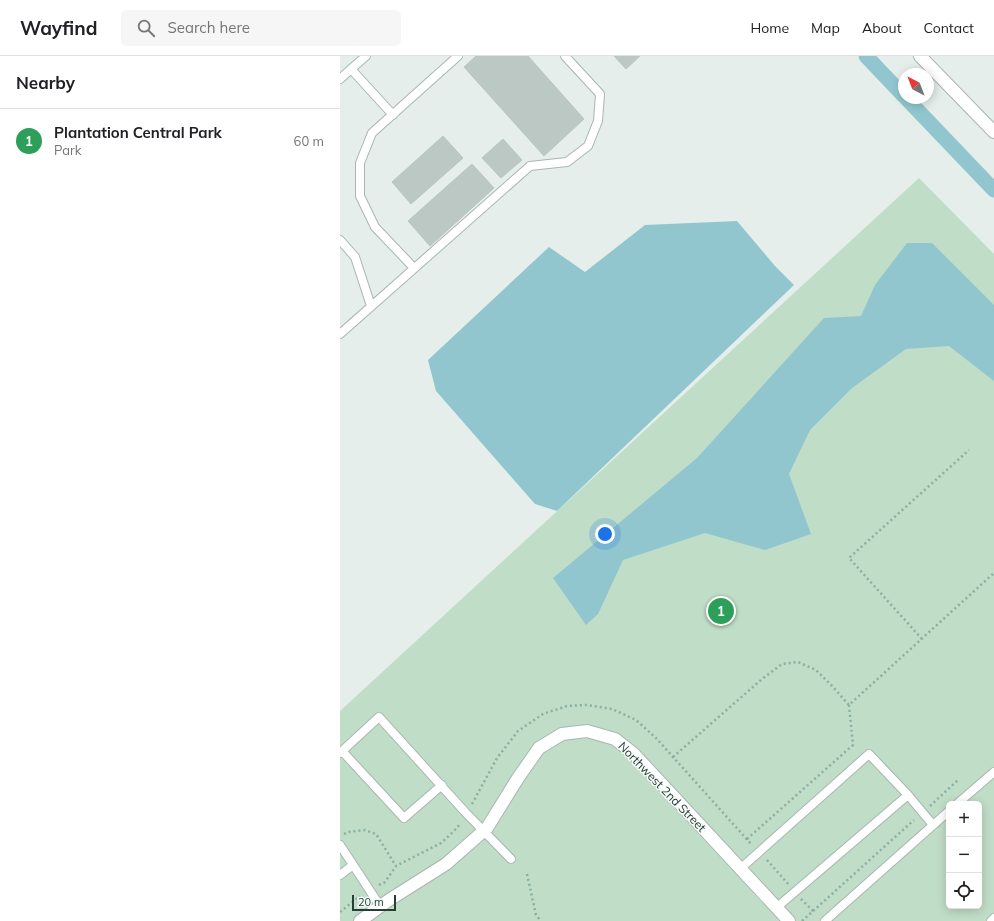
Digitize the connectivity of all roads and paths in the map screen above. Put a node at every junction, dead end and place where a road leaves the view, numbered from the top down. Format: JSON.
{"nodes":[{"id":1,"x":366,"y":56,"type":"edge"},
{"id":2,"x":458,"y":56,"type":"edge"},
{"id":3,"x":565,"y":56,"type":"edge"},
{"id":4,"x":920,"y":56,"type":"edge"},
{"id":5,"x":351,"y":69,"type":"junction"},
{"id":6,"x":340,"y":79,"type":"edge"},
{"id":7,"x":393,"y":115,"type":"junction"},
{"id":8,"x":994,"y":132,"type":"edge"},
{"id":9,"x":340,"y":240,"type":"edge"},
{"id":10,"x":414,"y":268,"type":"junction"},
{"id":11,"x":371,"y":306,"type":"junction"},
{"id":12,"x":340,"y":334,"type":"edge"},
{"id":13,"x":969,"y":450,"type":"dead end"},
{"id":14,"x":994,"y":573,"type":"edge"},
{"id":15,"x":922,"y":639,"type":"junction"},
{"id":16,"x":849,"y":706,"type":"junction"},
{"id":17,"x":341,"y":752,"type":"edge"},
{"id":18,"x":673,"y":757,"type":"dead end"},
{"id":19,"x":994,"y":772,"type":"edge"},
{"id":20,"x":959,"y":779,"type":"dead end"},
{"id":21,"x":442,"y":785,"type":"junction"},
{"id":22,"x":908,"y":796,"type":"junction"},
{"id":23,"x":960,"y":801,"type":"edge"},
{"id":24,"x":922,"y":812,"type":"junction"},
{"id":25,"x":946,"y":814,"type":"edge"},
{"id":26,"x":461,"y":822,"type":"dead end"},
{"id":27,"x":933,"y":825,"type":"junction"},
{"id":28,"x":483,"y":832,"type":"junction"},
{"id":29,"x":340,"y":837,"type":"edge"},
{"id":30,"x":747,"y":839,"type":"dead end"},
{"id":31,"x":340,"y":846,"type":"edge"},
{"id":32,"x":511,"y":859,"type":"dead end"},
{"id":33,"x":353,"y":865,"type":"junction"},
{"id":34,"x":396,"y":866,"type":"junction"},
{"id":35,"x":740,"y":869,"type":"junction"},
{"id":36,"x":527,"y":874,"type":"dead end"},
{"id":37,"x":340,"y":875,"type":"edge"},
{"id":38,"x":377,"y":886,"type":"dead end"},
{"id":39,"x":361,"y":895,"type":"dead end"},
{"id":40,"x":380,"y":906,"type":"junction"},
{"id":41,"x":776,"y":908,"type":"junction"},
{"id":42,"x":340,"y":912,"type":"edge"},
{"id":43,"x":994,"y":918,"type":"edge"},
{"id":44,"x":360,"y":921,"type":"edge"},
{"id":45,"x":541,"y":921,"type":"edge"},
{"id":46,"x":789,"y":921,"type":"edge"},
{"id":47,"x":802,"y":921,"type":"edge"},
{"id":48,"x":825,"y":921,"type":"edge"},
{"id":49,"x":991,"y":921,"type":"edge"}],
"edges":[{"from":1,"to":5,"type":"lane"},
{"from":2,"to":7,"type":"lane"},
{"from":3,"to":10,"type":"lane"},
{"from":4,"to":8,"type":"street"},
{"from":5,"to":6,"type":"lane"},
{"from":5,"to":7,"type":"lane"},
{"from":7,"to":10,"type":"lane"},
{"from":9,"to":11,"type":"lane"},
{"from":10,"to":11,"type":"lane"},
{"from":11,"to":12,"type":"lane"},
{"from":13,"to":15,"type":"path"},
{"from":14,"to":15,"type":"path"},
{"from":15,"to":16,"type":"path"},
{"from":16,"to":18,"type":"path"},
{"from":16,"to":30,"type":"path"},
{"from":17,"to":21,"type":"lane"},
{"from":17,"to":21,"type":"lane"},
{"from":19,"to":23,"type":"lane"},
{"from":20,"to":24,"type":"path"},
{"from":21,"to":28,"type":"lane"},
{"from":22,"to":24,"type":"lane"},
{"from":22,"to":35,"type":"lane"},
{"from":22,"to":41,"type":"lane"},
{"from":24,"to":27,"type":"lane"},
{"from":24,"to":47,"type":"path"},
{"from":25,"to":27,"type":"lane"},
{"from":26,"to":34,"type":"path"},
{"from":27,"to":48,"type":"lane"},
{"from":28,"to":32,"type":"lane"},
{"from":28,"to":35,"type":"street","name":"Northwest 2nd Street"},
{"from":28,"to":40,"type":"street","name":"Northwest 2nd Street"},
{"from":29,"to":34,"type":"path"},
{"from":31,"to":33,"type":"lane"},
{"from":33,"to":37,"type":"lane"},
{"from":33,"to":40,"type":"lane"},
{"from":34,"to":38,"type":"path"},
{"from":35,"to":41,"type":"street","name":"Northwest 2nd Street"},
{"from":36,"to":45,"type":"path"},
{"from":39,"to":42,"type":"path"},
{"from":40,"to":44,"type":"street","name":"Northwest 2nd Street"},
{"from":41,"to":46,"type":"street","name":"Northwest 2nd Street"},
{"from":43,"to":49,"type":"lane"}]}
